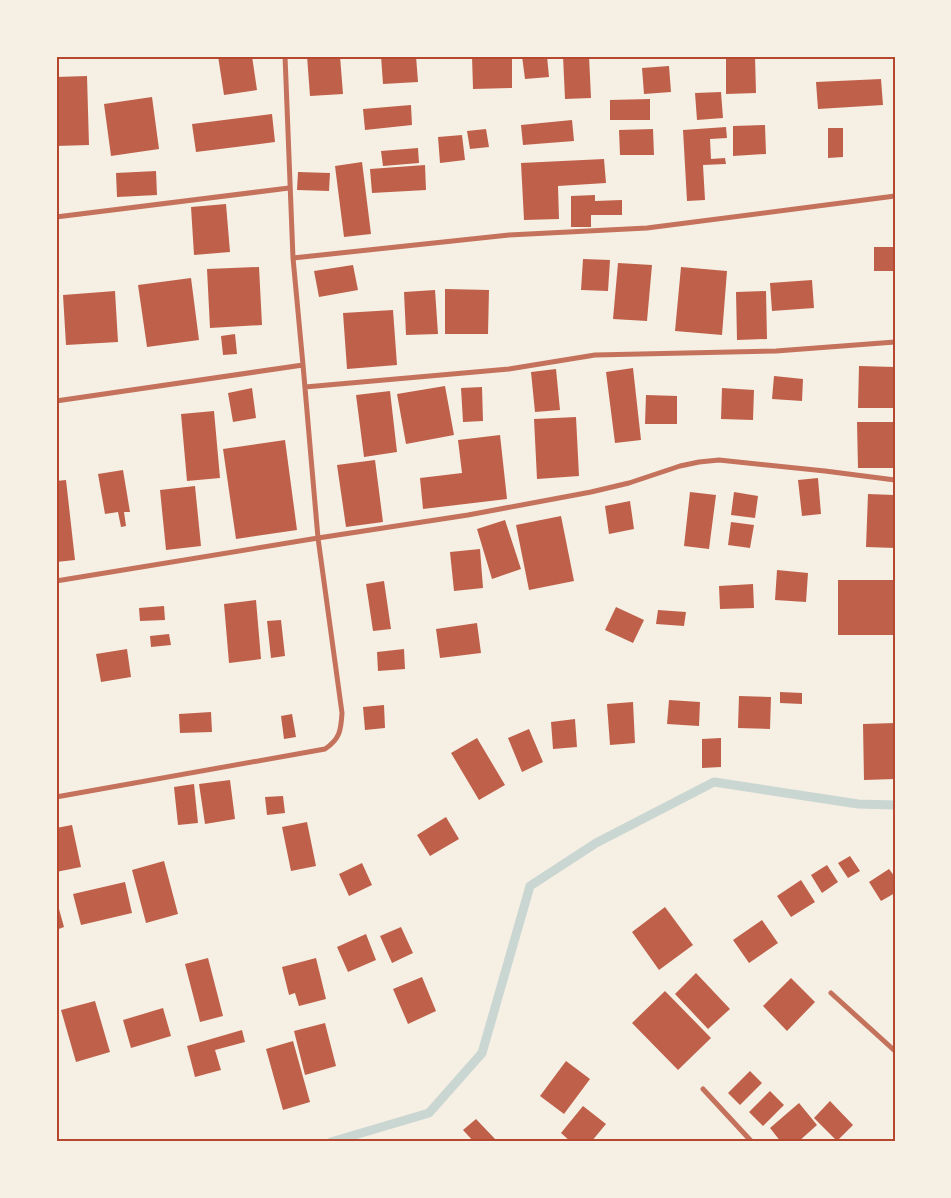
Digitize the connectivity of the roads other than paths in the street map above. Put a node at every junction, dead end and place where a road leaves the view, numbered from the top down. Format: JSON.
{"nodes":[{"id":1,"x":285,"y":56,"type":"edge"},
{"id":2,"x":289,"y":188,"type":"junction"},
{"id":3,"x":895,"y":196,"type":"edge"},
{"id":4,"x":56,"y":217,"type":"edge"},
{"id":5,"x":293,"y":258,"type":"junction"},
{"id":6,"x":895,"y":342,"type":"edge"},
{"id":7,"x":303,"y":366,"type":"junction"},
{"id":8,"x":305,"y":387,"type":"junction"},
{"id":9,"x":56,"y":402,"type":"edge"},
{"id":10,"x":895,"y":480,"type":"edge"},
{"id":11,"x":318,"y":538,"type":"junction"},
{"id":12,"x":56,"y":582,"type":"edge"},
{"id":13,"x":56,"y":797,"type":"edge"},
{"id":14,"x":831,"y":993,"type":"dead end"},
{"id":15,"x":895,"y":1051,"type":"edge"},
{"id":16,"x":703,"y":1089,"type":"dead end"},
{"id":17,"x":752,"y":1142,"type":"edge"}],
"edges":[{"from":1,"to":2,"type":"street"},
{"from":2,"to":4,"type":"street"},
{"from":2,"to":5,"type":"street"},
{"from":3,"to":5,"type":"street"},
{"from":5,"to":7,"type":"street"},
{"from":6,"to":8,"type":"street"},
{"from":7,"to":8,"type":"street"},
{"from":7,"to":9,"type":"street"},
{"from":8,"to":11,"type":"street"},
{"from":10,"to":11,"type":"street"},
{"from":11,"to":12,"type":"street"},
{"from":11,"to":13,"type":"street"},
{"from":14,"to":15,"type":"street"},
{"from":16,"to":17,"type":"street"}]}
